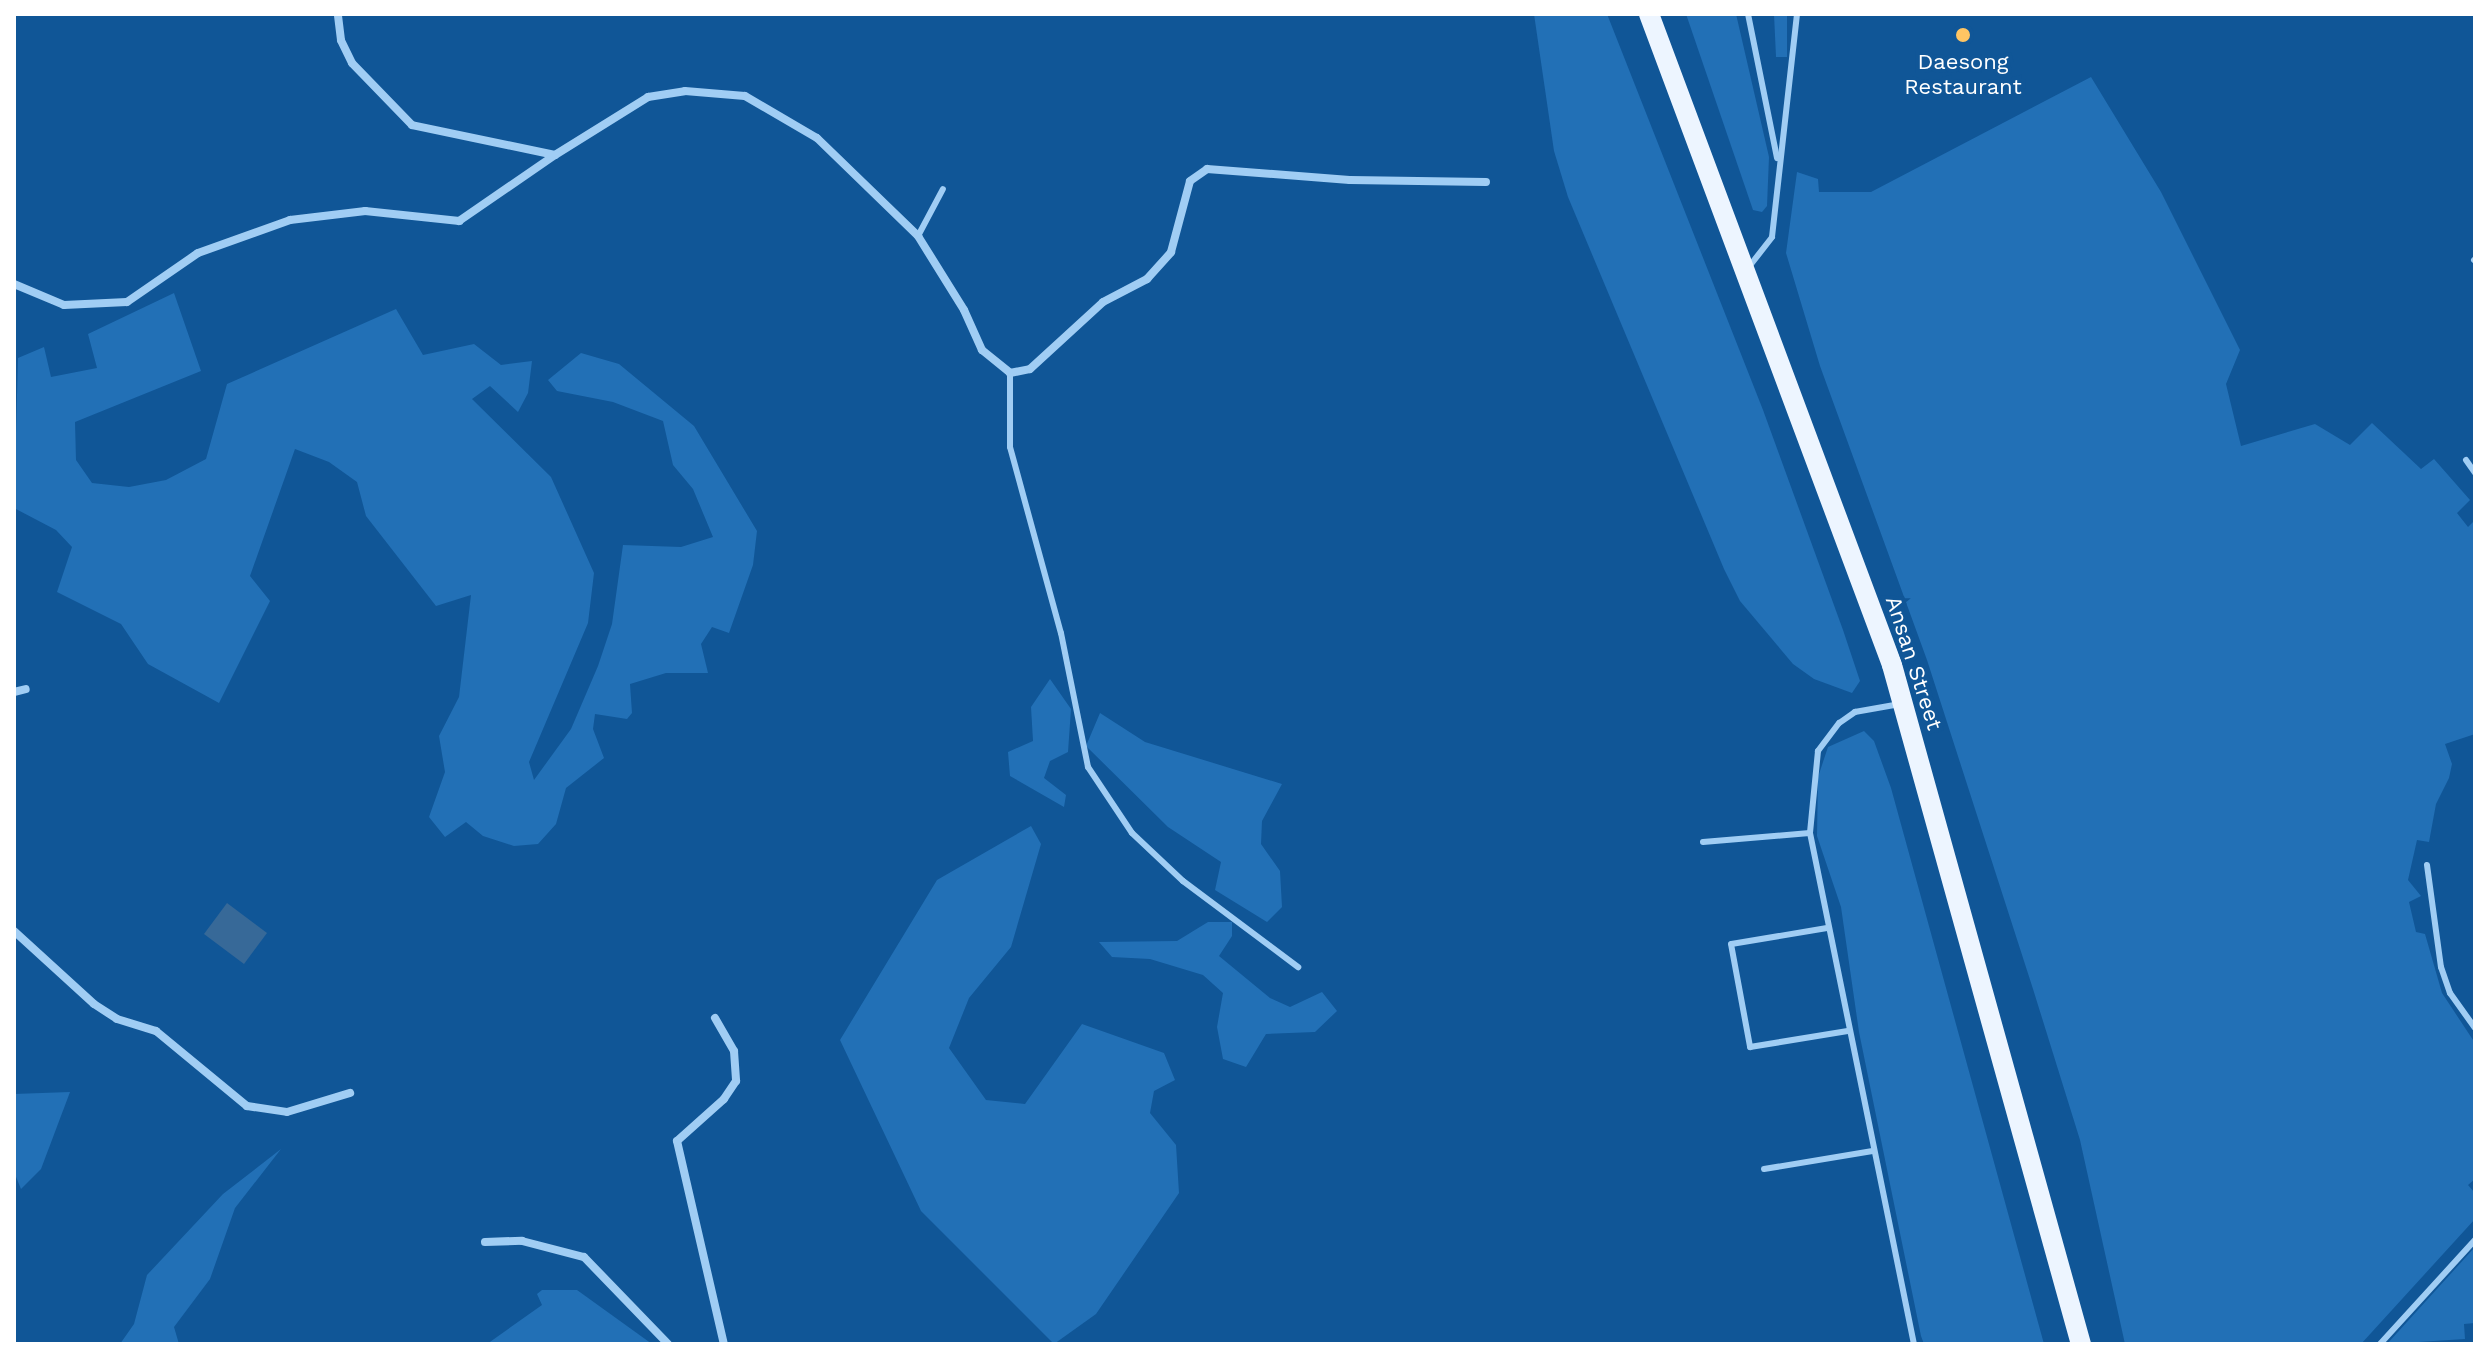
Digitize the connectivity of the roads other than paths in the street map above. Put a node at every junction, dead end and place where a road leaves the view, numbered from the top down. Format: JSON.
{"nodes":[{"id":1,"x":338,"y":14,"type":"edge"},
{"id":2,"x":1649,"y":14,"type":"edge"},
{"id":3,"x":1748,"y":14,"type":"edge"},
{"id":4,"x":1797,"y":14,"type":"edge"},
{"id":5,"x":555,"y":155,"type":"junction"},
{"id":6,"x":1778,"y":162,"type":"junction"},
{"id":7,"x":1486,"y":182,"type":"dead end"},
{"id":8,"x":943,"y":189,"type":"dead end"},
{"id":9,"x":918,"y":236,"type":"junction"},
{"id":10,"x":1747,"y":270,"type":"junction"},
{"id":11,"x":14,"y":284,"type":"edge"},
{"id":12,"x":1010,"y":373,"type":"junction"},
{"id":13,"x":2466,"y":460,"type":"dead end"},
{"id":14,"x":2475,"y":473,"type":"edge"},
{"id":15,"x":26,"y":689,"type":"dead end"},
{"id":16,"x":14,"y":692,"type":"edge"},
{"id":17,"x":1904,"y":703,"type":"junction"},
{"id":18,"x":1810,"y":833,"type":"junction"},
{"id":19,"x":1703,"y":842,"type":"dead end"},
{"id":20,"x":2427,"y":865,"type":"dead end"},
{"id":21,"x":1827,"y":928,"type":"junction"},
{"id":22,"x":14,"y":931,"type":"edge"},
{"id":23,"x":1298,"y":967,"type":"dead end"},
{"id":24,"x":715,"y":1018,"type":"dead end"},
{"id":25,"x":2475,"y":1028,"type":"edge"},
{"id":26,"x":1848,"y":1031,"type":"junction"},
{"id":27,"x":350,"y":1093,"type":"dead end"},
{"id":28,"x":1873,"y":1151,"type":"junction"},
{"id":29,"x":1764,"y":1169,"type":"dead end"},
{"id":30,"x":2475,"y":1240,"type":"edge"},
{"id":31,"x":485,"y":1242,"type":"dead end"},
{"id":32,"x":668,"y":1344,"type":"edge"},
{"id":33,"x":724,"y":1344,"type":"edge"},
{"id":34,"x":1914,"y":1344,"type":"edge"},
{"id":35,"x":2081,"y":1344,"type":"edge"},
{"id":36,"x":2380,"y":1344,"type":"edge"}],
"edges":[{"from":1,"to":5,"type":"street"},
{"from":2,"to":10,"type":"main road","name":"Ansan Street"},
{"from":3,"to":6,"type":"lane"},
{"from":4,"to":6,"type":"lane"},
{"from":5,"to":9,"type":"street"},
{"from":5,"to":11,"type":"street"},
{"from":6,"to":10,"type":"lane"},
{"from":7,"to":12,"type":"street"},
{"from":8,"to":9,"type":"lane"},
{"from":9,"to":12,"type":"street"},
{"from":10,"to":17,"type":"main road","name":"Ansan Street"},
{"from":12,"to":23,"type":"lane"},
{"from":13,"to":14,"type":"lane"},
{"from":15,"to":16,"type":"street"},
{"from":17,"to":18,"type":"lane"},
{"from":17,"to":35,"type":"main road","name":"Ansan Street"},
{"from":18,"to":19,"type":"lane"},
{"from":18,"to":21,"type":"lane"},
{"from":20,"to":25,"type":"lane"},
{"from":21,"to":26,"type":"lane"},
{"from":21,"to":26,"type":"lane"},
{"from":22,"to":27,"type":"street"},
{"from":24,"to":33,"type":"street"},
{"from":26,"to":28,"type":"lane"},
{"from":28,"to":29,"type":"lane"},
{"from":28,"to":34,"type":"lane"},
{"from":30,"to":36,"type":"lane"},
{"from":31,"to":32,"type":"street"}]}
